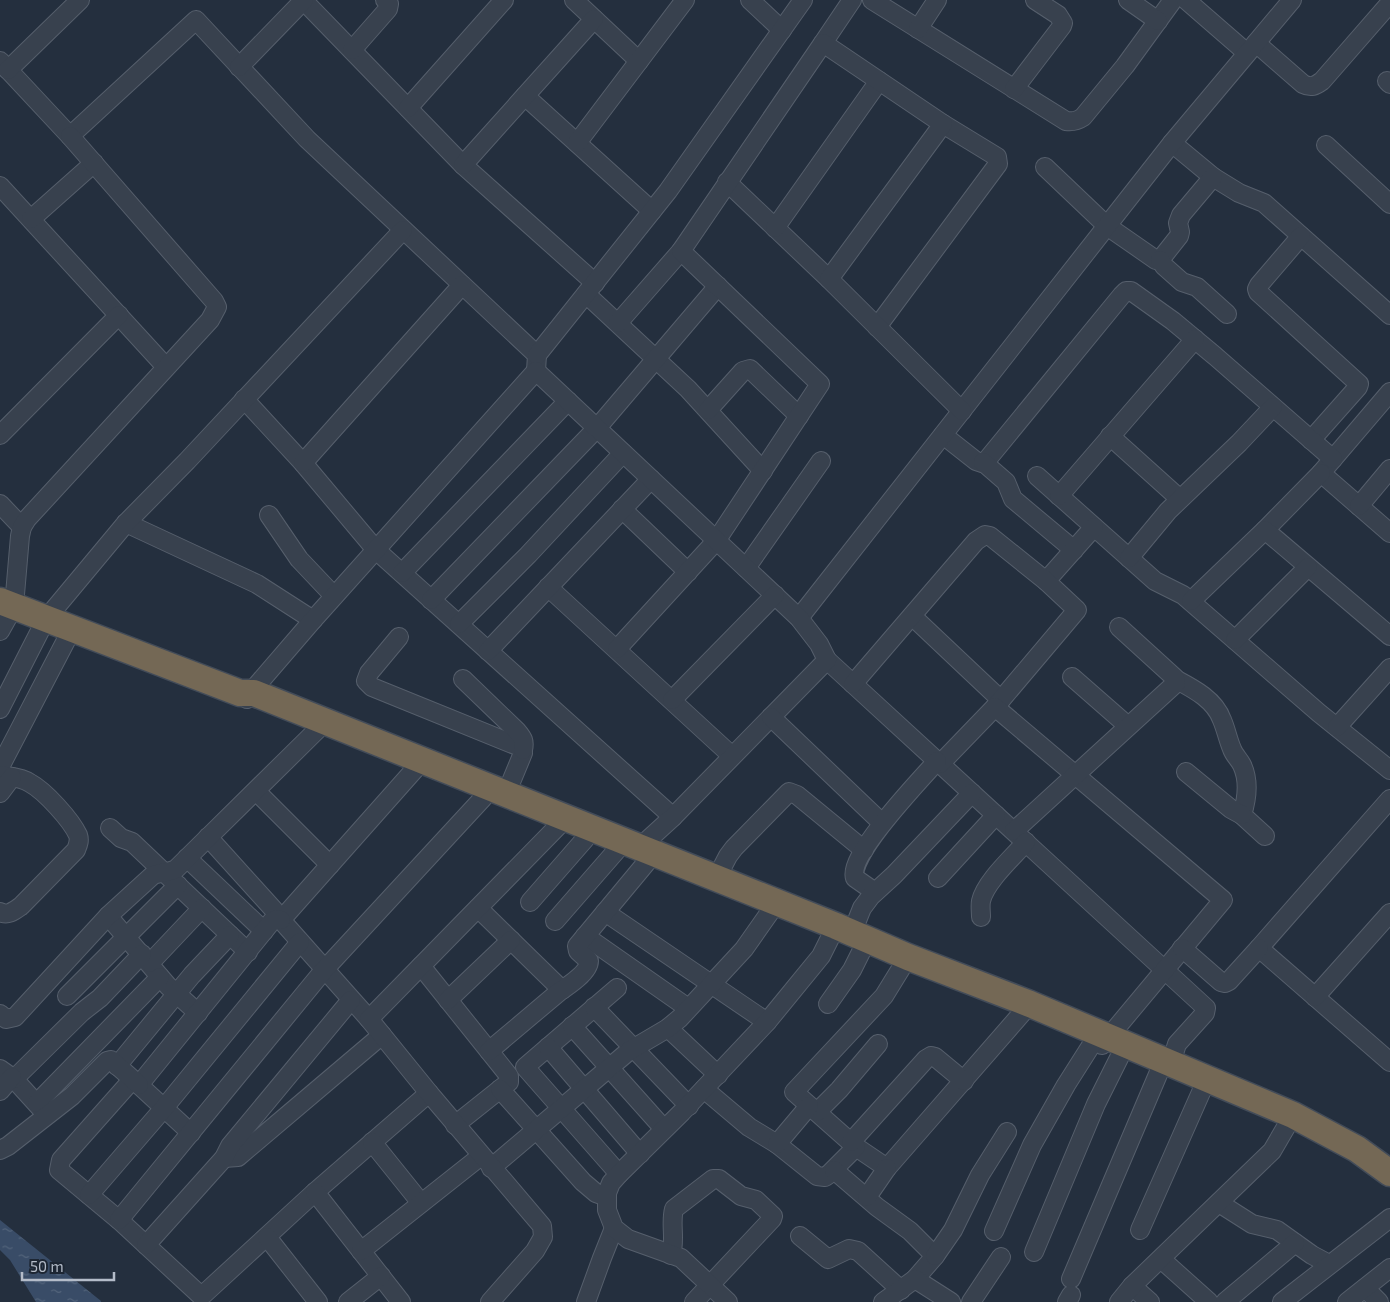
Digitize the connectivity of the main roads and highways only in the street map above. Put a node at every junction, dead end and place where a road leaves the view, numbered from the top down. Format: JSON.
{"nodes":[{"id":1,"x":7,"y":604,"type":"edge"},
{"id":2,"x":560,"y":823,"type":"junction"},
{"id":3,"x":634,"y":854,"type":"junction"},
{"id":4,"x":846,"y":937,"type":"junction"},
{"id":5,"x":1165,"y":1068,"type":"junction"},
{"id":6,"x":1290,"y":1121,"type":"junction"},
{"id":7,"x":1390,"y":1173,"type":"edge"},
{"id":8,"x":1390,"y":1186,"type":"edge"}],
"edges":[{"from":1,"to":2,"type":"highway"},
{"from":2,"to":3,"type":"highway"},
{"from":2,"to":3,"type":"highway"},
{"from":3,"to":4,"type":"highway"},
{"from":3,"to":4,"type":"highway"},
{"from":4,"to":5,"type":"highway"},
{"from":5,"to":6,"type":"highway"},
{"from":5,"to":6,"type":"highway"},
{"from":6,"to":7,"type":"highway"},
{"from":6,"to":8,"type":"highway"}]}
